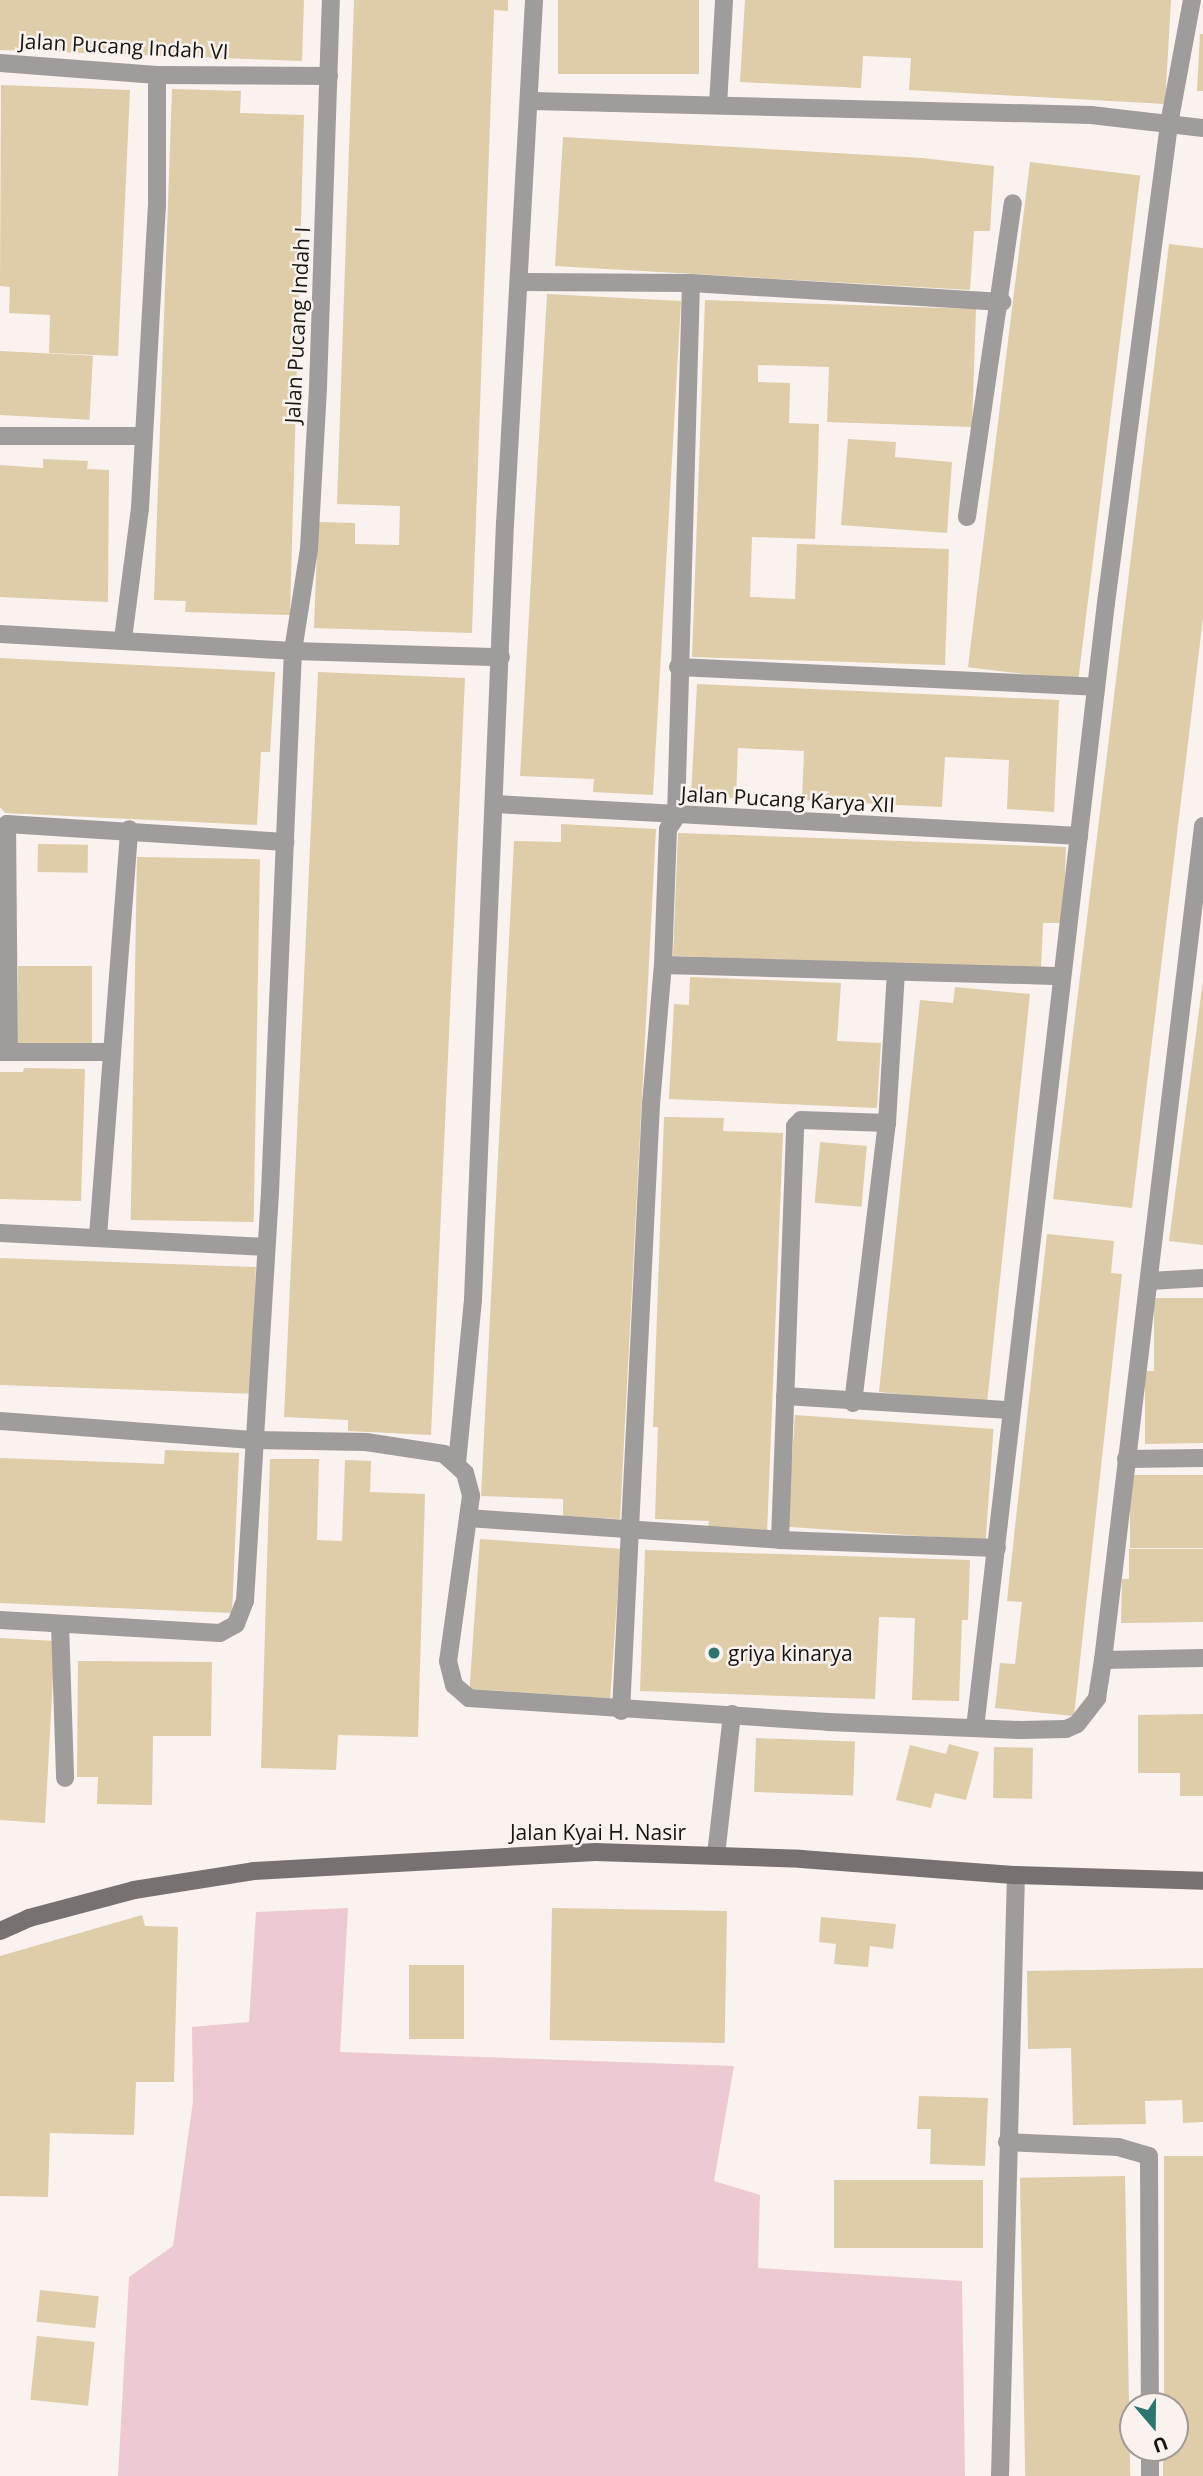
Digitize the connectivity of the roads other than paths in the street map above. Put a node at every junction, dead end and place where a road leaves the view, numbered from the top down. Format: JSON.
{"nodes":[{"id":1,"x":331,"y":0,"type":"edge"},
{"id":2,"x":534,"y":0,"type":"edge"},
{"id":3,"x":724,"y":0,"type":"edge"},
{"id":4,"x":1192,"y":0,"type":"edge"},
{"id":5,"x":0,"y":63,"type":"edge"},
{"id":6,"x":157,"y":75,"type":"junction"},
{"id":7,"x":329,"y":76,"type":"junction"},
{"id":8,"x":532,"y":101,"type":"junction"},
{"id":9,"x":718,"y":106,"type":"junction"},
{"id":10,"x":1169,"y":124,"type":"junction"},
{"id":11,"x":1203,"y":128,"type":"edge"},
{"id":12,"x":1013,"y":203,"type":"dead end"},
{"id":13,"x":521,"y":282,"type":"junction"},
{"id":14,"x":691,"y":283,"type":"junction"},
{"id":15,"x":1002,"y":302,"type":"junction"},
{"id":16,"x":0,"y":436,"type":"edge"},
{"id":17,"x":144,"y":436,"type":"junction"},
{"id":18,"x":967,"y":517,"type":"dead end"},
{"id":19,"x":0,"y":634,"type":"edge"},
{"id":20,"x":123,"y":639,"type":"junction"},
{"id":21,"x":293,"y":651,"type":"junction"},
{"id":22,"x":501,"y":657,"type":"junction"},
{"id":23,"x":677,"y":667,"type":"junction"},
{"id":24,"x":1096,"y":687,"type":"junction"},
{"id":25,"x":495,"y":804,"type":"junction"},
{"id":26,"x":676,"y":817,"type":"junction"},
{"id":27,"x":1203,"y":826,"type":"edge"},
{"id":28,"x":128,"y":829,"type":"junction"},
{"id":29,"x":1079,"y":836,"type":"junction"},
{"id":30,"x":285,"y":842,"type":"junction"},
{"id":31,"x":663,"y":964,"type":"junction"},
{"id":32,"x":896,"y":972,"type":"junction"},
{"id":33,"x":1062,"y":976,"type":"junction"},
{"id":34,"x":5,"y":1052,"type":"edge"},
{"id":35,"x":112,"y":1052,"type":"junction"},
{"id":36,"x":887,"y":1123,"type":"junction"},
{"id":37,"x":0,"y":1233,"type":"edge"},
{"id":38,"x":98,"y":1236,"type":"junction"},
{"id":39,"x":266,"y":1247,"type":"junction"},
{"id":40,"x":1203,"y":1278,"type":"edge"},
{"id":41,"x":1149,"y":1281,"type":"junction"},
{"id":42,"x":785,"y":1396,"type":"junction"},
{"id":43,"x":853,"y":1403,"type":"junction"},
{"id":44,"x":1010,"y":1410,"type":"junction"},
{"id":45,"x":0,"y":1421,"type":"edge"},
{"id":46,"x":255,"y":1440,"type":"junction"},
{"id":47,"x":1203,"y":1458,"type":"edge"},
{"id":48,"x":1126,"y":1459,"type":"junction"},
{"id":49,"x":457,"y":1463,"type":"junction"},
{"id":50,"x":468,"y":1518,"type":"junction"},
{"id":51,"x":633,"y":1529,"type":"junction"},
{"id":52,"x":780,"y":1540,"type":"junction"},
{"id":53,"x":997,"y":1548,"type":"junction"},
{"id":54,"x":0,"y":1620,"type":"edge"},
{"id":55,"x":60,"y":1624,"type":"junction"},
{"id":56,"x":1203,"y":1658,"type":"edge"},
{"id":57,"x":1103,"y":1660,"type":"junction"},
{"id":58,"x":621,"y":1711,"type":"junction"},
{"id":59,"x":732,"y":1714,"type":"junction"},
{"id":60,"x":975,"y":1728,"type":"junction"},
{"id":61,"x":65,"y":1778,"type":"dead end"},
{"id":62,"x":716,"y":1855,"type":"junction"},
{"id":63,"x":1016,"y":1875,"type":"junction"},
{"id":64,"x":1203,"y":1881,"type":"edge"},
{"id":65,"x":0,"y":1931,"type":"edge"},
{"id":66,"x":1007,"y":2142,"type":"junction"},
{"id":67,"x":1150,"y":2392,"type":"edge"},
{"id":68,"x":1000,"y":2476,"type":"edge"}],
"edges":[{"from":1,"to":7,"type":"street","name":"Jalan Pucang Indah I"},
{"from":2,"to":8,"type":"street"},
{"from":3,"to":9,"type":"street"},
{"from":4,"to":10,"type":"street"},
{"from":5,"to":6,"type":"street","name":"Jalan Pucang Indah VI"},
{"from":6,"to":7,"type":"street","name":"Jalan Pucang Indah VI"},
{"from":6,"to":17,"type":"street"},
{"from":7,"to":21,"type":"street","name":"Jalan Pucang Indah I"},
{"from":8,"to":9,"type":"street"},
{"from":8,"to":13,"type":"street"},
{"from":9,"to":10,"type":"street"},
{"from":10,"to":11,"type":"street"},
{"from":10,"to":24,"type":"street"},
{"from":12,"to":15,"type":"street"},
{"from":13,"to":14,"type":"street"},
{"from":13,"to":22,"type":"street"},
{"from":14,"to":15,"type":"street"},
{"from":14,"to":23,"type":"street"},
{"from":15,"to":18,"type":"street"},
{"from":16,"to":17,"type":"street"},
{"from":17,"to":20,"type":"street"},
{"from":19,"to":20,"type":"street"},
{"from":20,"to":21,"type":"street"},
{"from":21,"to":22,"type":"street"},
{"from":21,"to":30,"type":"street","name":"Jalan Pucang Indah I"},
{"from":22,"to":25,"type":"street"},
{"from":23,"to":24,"type":"street"},
{"from":23,"to":26,"type":"street"},
{"from":24,"to":29,"type":"street"},
{"from":25,"to":26,"type":"street","name":"Jalan Pucang Karya XII"},
{"from":25,"to":49,"type":"street"},
{"from":26,"to":29,"type":"street","name":"Jalan Pucang Karya XII"},
{"from":26,"to":31,"type":"street"},
{"from":27,"to":41,"type":"street"},
{"from":28,"to":30,"type":"street"},
{"from":28,"to":34,"type":"street"},
{"from":28,"to":35,"type":"street"},
{"from":29,"to":33,"type":"street"},
{"from":30,"to":39,"type":"street","name":"Jalan Pucang Indah I"},
{"from":31,"to":32,"type":"street"},
{"from":31,"to":51,"type":"street"},
{"from":32,"to":33,"type":"street"},
{"from":32,"to":36,"type":"street"},
{"from":33,"to":44,"type":"street"},
{"from":34,"to":35,"type":"street"},
{"from":35,"to":38,"type":"street"},
{"from":36,"to":42,"type":"street"},
{"from":36,"to":43,"type":"street"},
{"from":37,"to":38,"type":"street"},
{"from":38,"to":39,"type":"street"},
{"from":39,"to":46,"type":"street","name":"Jalan Pucang Indah I"},
{"from":40,"to":41,"type":"street"},
{"from":41,"to":48,"type":"street"},
{"from":42,"to":43,"type":"street"},
{"from":42,"to":52,"type":"street"},
{"from":43,"to":44,"type":"street"},
{"from":44,"to":53,"type":"street"},
{"from":45,"to":46,"type":"street"},
{"from":46,"to":49,"type":"street"},
{"from":46,"to":55,"type":"street","name":"Jalan Pucang Indah I"},
{"from":47,"to":48,"type":"street"},
{"from":48,"to":57,"type":"street"},
{"from":49,"to":50,"type":"street"},
{"from":50,"to":51,"type":"street"},
{"from":50,"to":58,"type":"street"},
{"from":51,"to":52,"type":"street"},
{"from":51,"to":58,"type":"street"},
{"from":52,"to":53,"type":"street"},
{"from":53,"to":60,"type":"street"},
{"from":54,"to":55,"type":"street","name":"Jalan Pucang Indah I"},
{"from":55,"to":61,"type":"street"},
{"from":56,"to":57,"type":"street"},
{"from":57,"to":60,"type":"street"},
{"from":58,"to":59,"type":"street"},
{"from":59,"to":60,"type":"street"},
{"from":59,"to":62,"type":"street"},
{"from":62,"to":63,"type":"main road","name":"Jalan Kyai H. Nasir"},
{"from":62,"to":65,"type":"main road","name":"Jalan Kyai H. Nasir"},
{"from":63,"to":64,"type":"main road","name":"Jalan Kyai H. Nasir"},
{"from":63,"to":66,"type":"street"},
{"from":66,"to":67,"type":"street"},
{"from":66,"to":68,"type":"street"}]}
